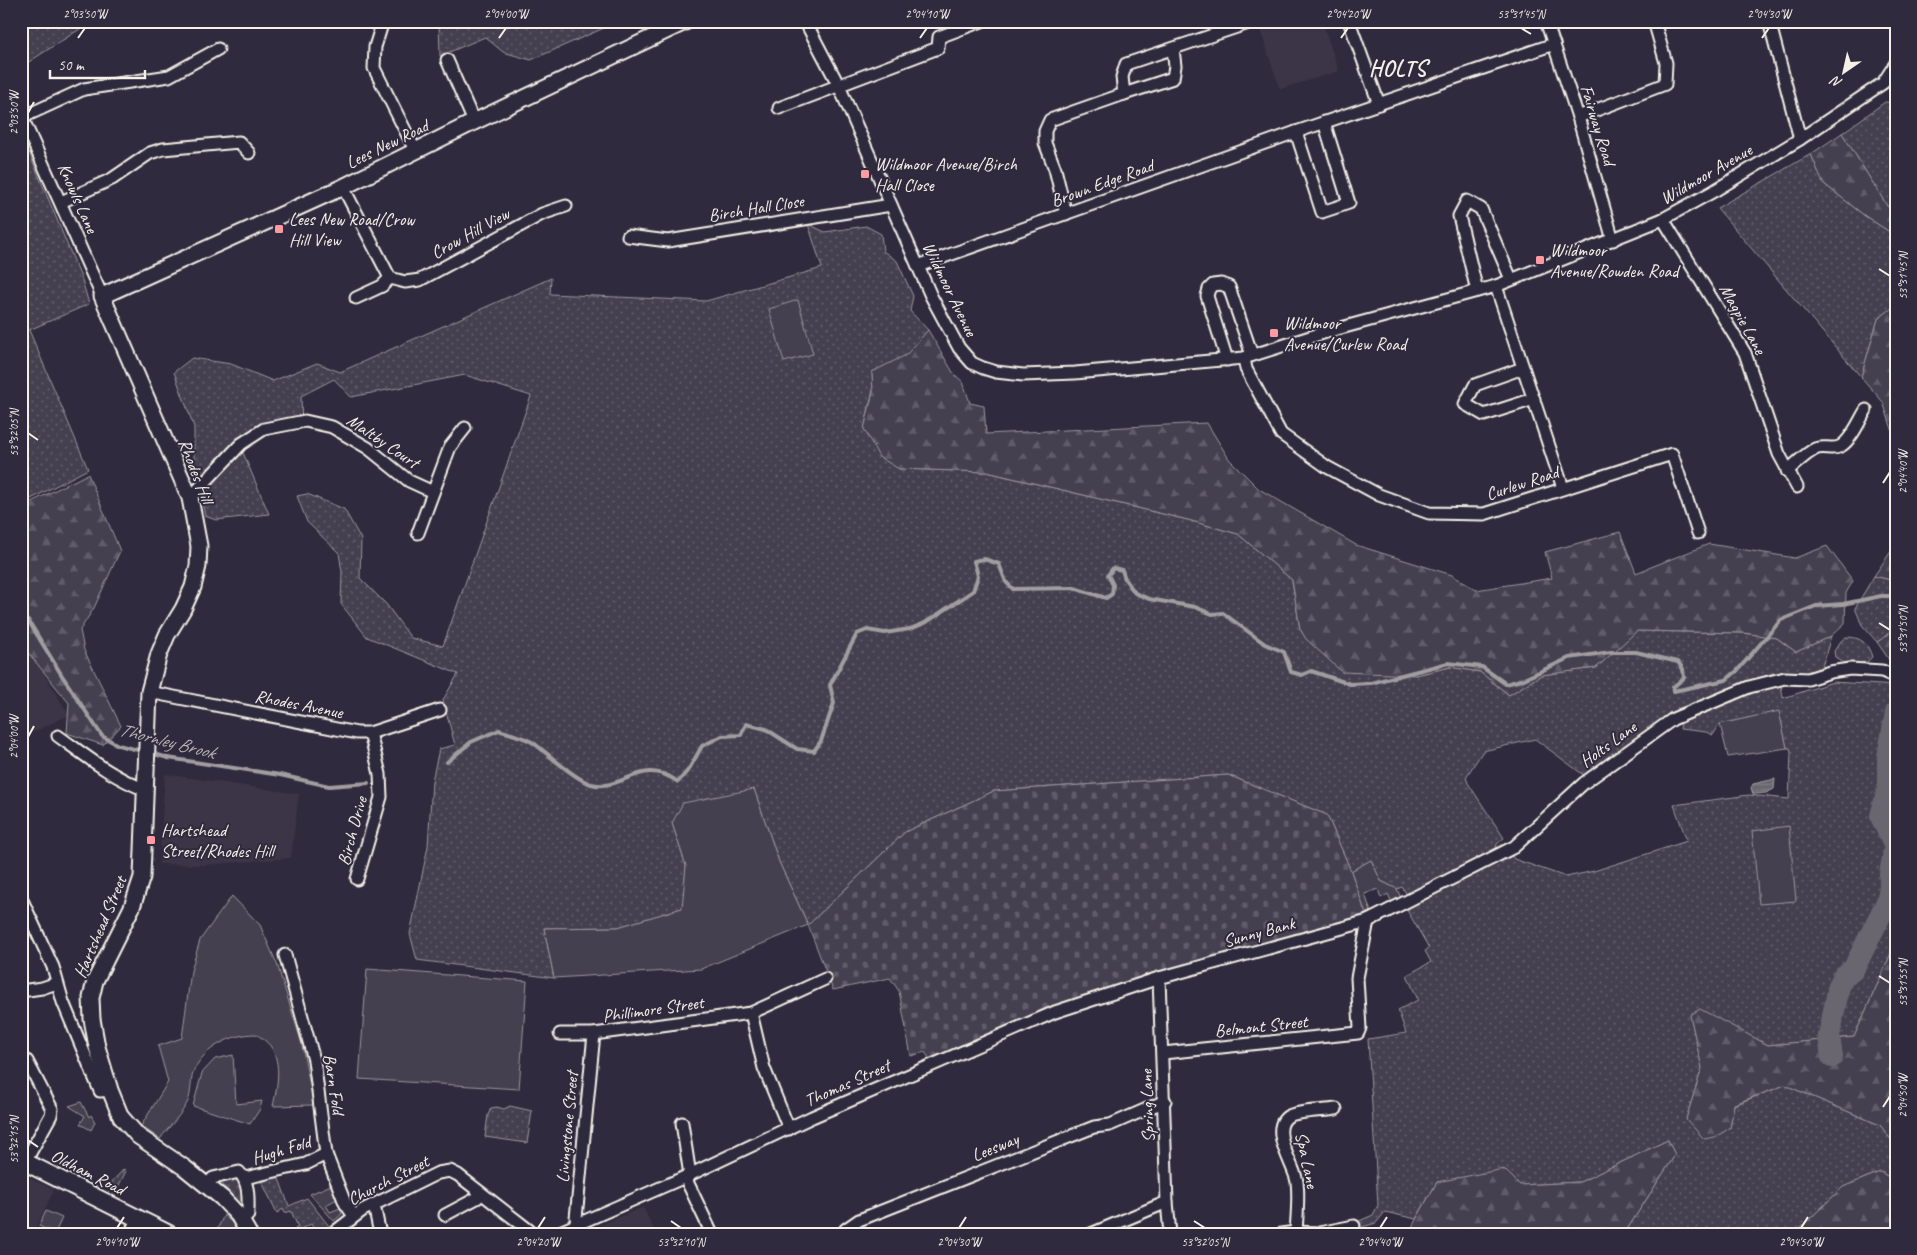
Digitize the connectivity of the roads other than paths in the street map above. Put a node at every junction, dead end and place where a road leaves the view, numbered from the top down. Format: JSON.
{"nodes":[{"id":1,"x":383,"y":21,"type":"edge"},
{"id":2,"x":687,"y":21,"type":"edge"},
{"id":3,"x":805,"y":21,"type":"edge"},
{"id":4,"x":982,"y":21,"type":"edge"},
{"id":5,"x":1255,"y":21,"type":"edge"},
{"id":6,"x":1349,"y":21,"type":"edge"},
{"id":7,"x":1546,"y":21,"type":"edge"},
{"id":8,"x":1654,"y":21,"type":"edge"},
{"id":9,"x":1769,"y":21,"type":"edge"},
{"id":10,"x":1554,"y":44,"type":"junction"},
{"id":11,"x":218,"y":49,"type":"dead end"},
{"id":12,"x":1173,"y":49,"type":"junction"},
{"id":13,"x":447,"y":60,"type":"dead end"},
{"id":14,"x":1896,"y":63,"type":"edge"},
{"id":15,"x":839,"y":86,"type":"junction"},
{"id":16,"x":1124,"y":94,"type":"junction"},
{"id":17,"x":1379,"y":104,"type":"junction"},
{"id":18,"x":779,"y":108,"type":"dead end"},
{"id":19,"x":22,"y":116,"type":"edge"},
{"id":20,"x":1578,"y":116,"type":"junction"},
{"id":21,"x":474,"y":122,"type":"junction"},
{"id":22,"x":1324,"y":122,"type":"junction"},
{"id":23,"x":1296,"y":132,"type":"junction"},
{"id":24,"x":1800,"y":140,"type":"junction"},
{"id":25,"x":416,"y":152,"type":"junction"},
{"id":26,"x":249,"y":153,"type":"dead end"},
{"id":27,"x":344,"y":187,"type":"junction"},
{"id":28,"x":61,"y":202,"type":"junction"},
{"id":29,"x":891,"y":205,"type":"junction"},
{"id":30,"x":566,"y":206,"type":"dead end"},
{"id":31,"x":1066,"y":214,"type":"junction"},
{"id":32,"x":1663,"y":219,"type":"junction"},
{"id":33,"x":628,"y":236,"type":"dead end"},
{"id":34,"x":1612,"y":240,"type":"junction"},
{"id":35,"x":918,"y":266,"type":"junction"},
{"id":36,"x":390,"y":278,"type":"junction"},
{"id":37,"x":1511,"y":279,"type":"junction"},
{"id":38,"x":1496,"y":286,"type":"junction"},
{"id":39,"x":1478,"y":291,"type":"junction"},
{"id":40,"x":102,"y":296,"type":"junction"},
{"id":41,"x":356,"y":298,"type":"dead end"},
{"id":42,"x":1248,"y":356,"type":"junction"},
{"id":43,"x":1227,"y":360,"type":"junction"},
{"id":44,"x":1523,"y":368,"type":"junction"},
{"id":45,"x":1534,"y":399,"type":"junction"},
{"id":46,"x":1866,"y":410,"type":"dead end"},
{"id":47,"x":465,"y":428,"type":"dead end"},
{"id":48,"x":1787,"y":471,"type":"junction"},
{"id":49,"x":1797,"y":487,"type":"dead end"},
{"id":50,"x":1563,"y":488,"type":"junction"},
{"id":51,"x":433,"y":492,"type":"junction"},
{"id":52,"x":190,"y":498,"type":"junction"},
{"id":53,"x":418,"y":533,"type":"dead end"},
{"id":54,"x":1698,"y":533,"type":"dead end"},
{"id":55,"x":1896,"y":677,"type":"edge"},
{"id":56,"x":149,"y":692,"type":"junction"},
{"id":57,"x":440,"y":710,"type":"dead end"},
{"id":58,"x":370,"y":733,"type":"junction"},
{"id":59,"x":58,"y":736,"type":"dead end"},
{"id":60,"x":146,"y":790,"type":"junction"},
{"id":61,"x":358,"y":880,"type":"dead end"},
{"id":62,"x":21,"y":898,"type":"edge"},
{"id":63,"x":1368,"y":921,"type":"junction"},
{"id":64,"x":285,"y":955,"type":"dead end"},
{"id":65,"x":1159,"y":978,"type":"junction"},
{"id":66,"x":825,"y":979,"type":"dead end"},
{"id":67,"x":57,"y":983,"type":"junction"},
{"id":68,"x":21,"y":991,"type":"edge"},
{"id":69,"x":751,"y":1013,"type":"junction"},
{"id":70,"x":560,"y":1034,"type":"dead end"},
{"id":71,"x":594,"y":1034,"type":"junction"},
{"id":72,"x":1163,"y":1053,"type":"junction"},
{"id":73,"x":27,"y":1061,"type":"dead end"},
{"id":74,"x":110,"y":1090,"type":"junction"},
{"id":75,"x":1165,"y":1101,"type":"junction"},
{"id":76,"x":1336,"y":1109,"type":"dead end"},
{"id":77,"x":682,"y":1124,"type":"dead end"},
{"id":78,"x":789,"y":1128,"type":"junction"},
{"id":79,"x":326,"y":1154,"type":"junction"},
{"id":80,"x":23,"y":1161,"type":"edge"},
{"id":81,"x":688,"y":1176,"type":"junction"},
{"id":82,"x":245,"y":1178,"type":"junction"},
{"id":83,"x":206,"y":1185,"type":"junction"},
{"id":84,"x":481,"y":1193,"type":"junction"},
{"id":85,"x":1167,"y":1202,"type":"junction"},
{"id":86,"x":374,"y":1205,"type":"junction"},
{"id":87,"x":445,"y":1215,"type":"dead end"},
{"id":88,"x":354,"y":1216,"type":"junction"},
{"id":89,"x":137,"y":1218,"type":"junction"},
{"id":90,"x":579,"y":1223,"type":"junction"},
{"id":91,"x":1354,"y":1226,"type":"dead end"},
{"id":92,"x":245,"y":1227,"type":"edge"},
{"id":93,"x":1296,"y":1232,"type":"junction"},
{"id":94,"x":130,"y":1234,"type":"edge"},
{"id":95,"x":169,"y":1234,"type":"edge"},
{"id":96,"x":332,"y":1234,"type":"edge"},
{"id":97,"x":380,"y":1234,"type":"edge"},
{"id":98,"x":534,"y":1234,"type":"edge"},
{"id":99,"x":555,"y":1234,"type":"edge"},
{"id":100,"x":712,"y":1234,"type":"edge"},
{"id":101,"x":842,"y":1234,"type":"edge"},
{"id":102,"x":1091,"y":1234,"type":"edge"},
{"id":103,"x":1170,"y":1234,"type":"edge"},
{"id":104,"x":1281,"y":1234,"type":"edge"},
{"id":105,"x":1319,"y":1234,"type":"edge"}],
"edges":[{"from":1,"to":25,"type":"street"},
{"from":2,"to":21,"type":"street","name":"Lees New Road"},
{"from":3,"to":15,"type":"street","name":"Wildmoor Avenue"},
{"from":4,"to":15,"type":"street"},
{"from":5,"to":12,"type":"street"},
{"from":6,"to":17,"type":"street"},
{"from":7,"to":10,"type":"street","name":"Fairway Road"},
{"from":8,"to":20,"type":"street"},
{"from":9,"to":24,"type":"street"},
{"from":10,"to":17,"type":"street","name":"Brown Edge Road"},
{"from":10,"to":20,"type":"street","name":"Fairway Road"},
{"from":11,"to":19,"type":"street"},
{"from":12,"to":16,"type":"street"},
{"from":12,"to":16,"type":"street"},
{"from":13,"to":21,"type":"street"},
{"from":14,"to":24,"type":"street","name":"Wildmoor Avenue"},
{"from":15,"to":18,"type":"street"},
{"from":15,"to":29,"type":"street","name":"Wildmoor Avenue"},
{"from":16,"to":31,"type":"street"},
{"from":17,"to":22,"type":"street","name":"Brown Edge Road"},
{"from":19,"to":28,"type":"street","name":"Knowls Lane"},
{"from":20,"to":34,"type":"street","name":"Fairway Road"},
{"from":21,"to":25,"type":"street","name":"Lees New Road"},
{"from":22,"to":23,"type":"street","name":"Brown Edge Road"},
{"from":22,"to":23,"type":"street"},
{"from":23,"to":31,"type":"street","name":"Brown Edge Road"},
{"from":24,"to":32,"type":"street","name":"Wildmoor Avenue"},
{"from":25,"to":27,"type":"street","name":"Lees New Road"},
{"from":26,"to":28,"type":"street"},
{"from":27,"to":36,"type":"street"},
{"from":27,"to":40,"type":"street","name":"Lees New Road"},
{"from":28,"to":40,"type":"street","name":"Knowls Lane"},
{"from":29,"to":33,"type":"street","name":"Birch Hall Close"},
{"from":29,"to":35,"type":"street","name":"Wildmoor Avenue"},
{"from":30,"to":36,"type":"street","name":"Crow Hill View"},
{"from":31,"to":35,"type":"street","name":"Brown Edge Road"},
{"from":32,"to":34,"type":"street","name":"Wildmoor Avenue"},
{"from":32,"to":48,"type":"street","name":"Magpie Lane"},
{"from":34,"to":37,"type":"street","name":"Wildmoor Avenue"},
{"from":35,"to":43,"type":"street","name":"Wildmoor Avenue"},
{"from":36,"to":41,"type":"street"},
{"from":37,"to":38,"type":"street","name":"Wildmoor Avenue"},
{"from":37,"to":39,"type":"street"},
{"from":38,"to":39,"type":"street","name":"Wildmoor Avenue"},
{"from":38,"to":44,"type":"street"},
{"from":39,"to":42,"type":"street","name":"Wildmoor Avenue"},
{"from":40,"to":52,"type":"street","name":"Rhodes Hill"},
{"from":42,"to":43,"type":"street","name":"Wildmoor Avenue"},
{"from":42,"to":43,"type":"street"},
{"from":42,"to":50,"type":"street","name":"Curlew Road"},
{"from":44,"to":45,"type":"street"},
{"from":44,"to":45,"type":"street"},
{"from":45,"to":50,"type":"street"},
{"from":46,"to":48,"type":"street"},
{"from":47,"to":51,"type":"street","name":"Maltby Court"},
{"from":48,"to":49,"type":"street","name":"Magpie Lane"},
{"from":50,"to":54,"type":"street","name":"Curlew Road"},
{"from":51,"to":52,"type":"street","name":"Maltby Court"},
{"from":51,"to":53,"type":"street","name":"Maltby Court"},
{"from":52,"to":56,"type":"street","name":"Rhodes Hill"},
{"from":55,"to":63,"type":"street","name":"Holts Lane"},
{"from":56,"to":58,"type":"street","name":"Rhodes Avenue"},
{"from":56,"to":60,"type":"street","name":"Hartshead Street"},
{"from":57,"to":58,"type":"street","name":"Rhodes Avenue"},
{"from":58,"to":61,"type":"street","name":"Birch Drive"},
{"from":59,"to":60,"type":"street"},
{"from":60,"to":74,"type":"street","name":"Hartshead Street"},
{"from":62,"to":67,"type":"street"},
{"from":63,"to":65,"type":"street","name":"Sunny Bank"},
{"from":63,"to":72,"type":"street","name":"Belmont Street"},
{"from":64,"to":79,"type":"street","name":"Barn Fold"},
{"from":65,"to":72,"type":"street","name":"Spring Lane"},
{"from":65,"to":78,"type":"street","name":"Thomas Street"},
{"from":66,"to":69,"type":"street","name":"Phillimore Street"},
{"from":67,"to":68,"type":"street"},
{"from":67,"to":74,"type":"street"},
{"from":69,"to":71,"type":"street","name":"Phillimore Street"},
{"from":69,"to":78,"type":"street"},
{"from":70,"to":71,"type":"street","name":"Phillimore Street"},
{"from":71,"to":90,"type":"street","name":"Livingstone Street"},
{"from":72,"to":75,"type":"street","name":"Spring Lane"},
{"from":73,"to":80,"type":"street"},
{"from":74,"to":83,"type":"street","name":"Hartshead Street"},
{"from":75,"to":85,"type":"street","name":"Spring Lane"},
{"from":75,"to":101,"type":"street","name":"Leesway"},
{"from":76,"to":93,"type":"street","name":"Spa Lane"},
{"from":77,"to":81,"type":"street"},
{"from":78,"to":81,"type":"street","name":"Thomas Street"},
{"from":79,"to":82,"type":"street","name":"Hugh Fold"},
{"from":79,"to":88,"type":"street","name":"Barn Fold"},
{"from":80,"to":89,"type":"main road","name":"Oldham Road"},
{"from":81,"to":90,"type":"street","name":"Thomas Street"},
{"from":81,"to":100,"type":"street"},
{"from":82,"to":83,"type":"street","name":"Hugh Fold"},
{"from":82,"to":92,"type":"street","name":"Hugh Fold"},
{"from":83,"to":92,"type":"street","name":"Hartshead Street"},
{"from":84,"to":86,"type":"street","name":"Church Street"},
{"from":84,"to":87,"type":"street"},
{"from":84,"to":98,"type":"street","name":"Church Street"},
{"from":85,"to":102,"type":"street"},
{"from":85,"to":103,"type":"street","name":"Spring Lane"},
{"from":86,"to":88,"type":"street","name":"Church Street"},
{"from":86,"to":97,"type":"street"},
{"from":88,"to":96,"type":"street","name":"Church Street"},
{"from":89,"to":94,"type":"street"},
{"from":89,"to":95,"type":"main road","name":"Oldham Road"},
{"from":90,"to":99,"type":"street","name":"Thomas Street"},
{"from":91,"to":105,"type":"street"},
{"from":93,"to":104,"type":"street"},
{"from":93,"to":105,"type":"street"}]}
